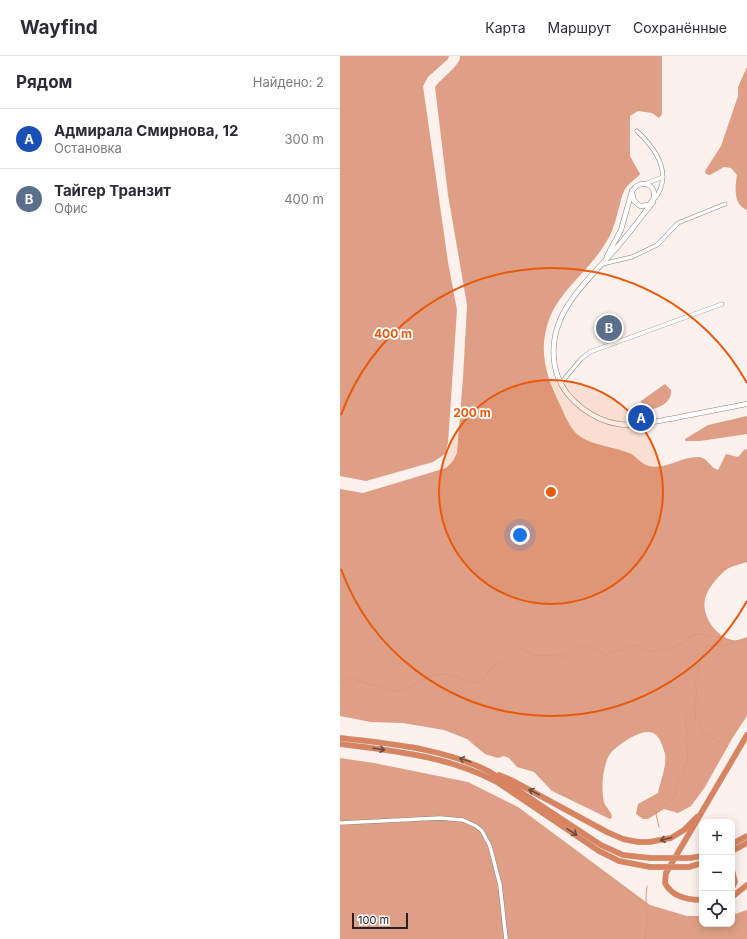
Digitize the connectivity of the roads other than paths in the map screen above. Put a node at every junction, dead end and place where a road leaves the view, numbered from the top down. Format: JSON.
{"nodes":[{"id":1,"x":638,"y":131,"type":"dead end"},
{"id":2,"x":663,"y":177,"type":"junction"},
{"id":3,"x":645,"y":184,"type":"junction"},
{"id":4,"x":632,"y":193,"type":"junction"},
{"id":5,"x":652,"y":202,"type":"junction"},
{"id":6,"x":725,"y":204,"type":"dead end"},
{"id":7,"x":602,"y":264,"type":"junction"},
{"id":8,"x":722,"y":304,"type":"dead end"},
{"id":9,"x":560,"y":383,"type":"junction"},
{"id":10,"x":747,"y":404,"type":"edge"},
{"id":11,"x":747,"y":735,"type":"edge"},
{"id":12,"x":340,"y":738,"type":"edge"},
{"id":13,"x":340,"y":744,"type":"edge"},
{"id":14,"x":490,"y":772,"type":"junction"},
{"id":15,"x":697,"y":817,"type":"junction"},
{"id":16,"x":340,"y":823,"type":"edge"},
{"id":17,"x":747,"y":836,"type":"edge"},
{"id":18,"x":735,"y":842,"type":"edge"},
{"id":19,"x":747,"y":843,"type":"edge"},
{"id":20,"x":735,"y":849,"type":"edge"},
{"id":21,"x":699,"y":856,"type":"edge"},
{"id":22,"x":699,"y":864,"type":"edge"},
{"id":23,"x":747,"y":885,"type":"edge"},
{"id":24,"x":735,"y":895,"type":"edge"},
{"id":25,"x":699,"y":900,"type":"edge"},
{"id":26,"x":506,"y":939,"type":"edge"}],
"edges":[{"from":1,"to":2,"type":"street"},
{"from":2,"to":3,"type":"street"},
{"from":2,"to":5,"type":"street"},
{"from":3,"to":4,"type":"street"},
{"from":3,"to":5,"type":"street"},
{"from":4,"to":5,"type":"street"},
{"from":4,"to":7,"type":"street"},
{"from":5,"to":7,"type":"street"},
{"from":6,"to":7,"type":"street"},
{"from":7,"to":9,"type":"street"},
{"from":8,"to":9,"type":"street"},
{"from":9,"to":10,"type":"street"},
{"from":11,"to":15,"type":"highway"},
{"from":14,"to":12,"type":"highway","one_way":true},
{"from":13,"to":22,"type":"highway","one_way":true,"bridge":true},
{"from":15,"to":14,"type":"highway","one_way":true},
{"from":14,"to":21,"type":"highway","bridge":true},
{"from":15,"to":25,"type":"highway"},
{"from":16,"to":26,"type":"street"},
{"from":17,"to":18,"type":"highway"},
{"from":19,"to":20,"type":"highway"},
{"from":23,"to":24,"type":"highway"}]}
